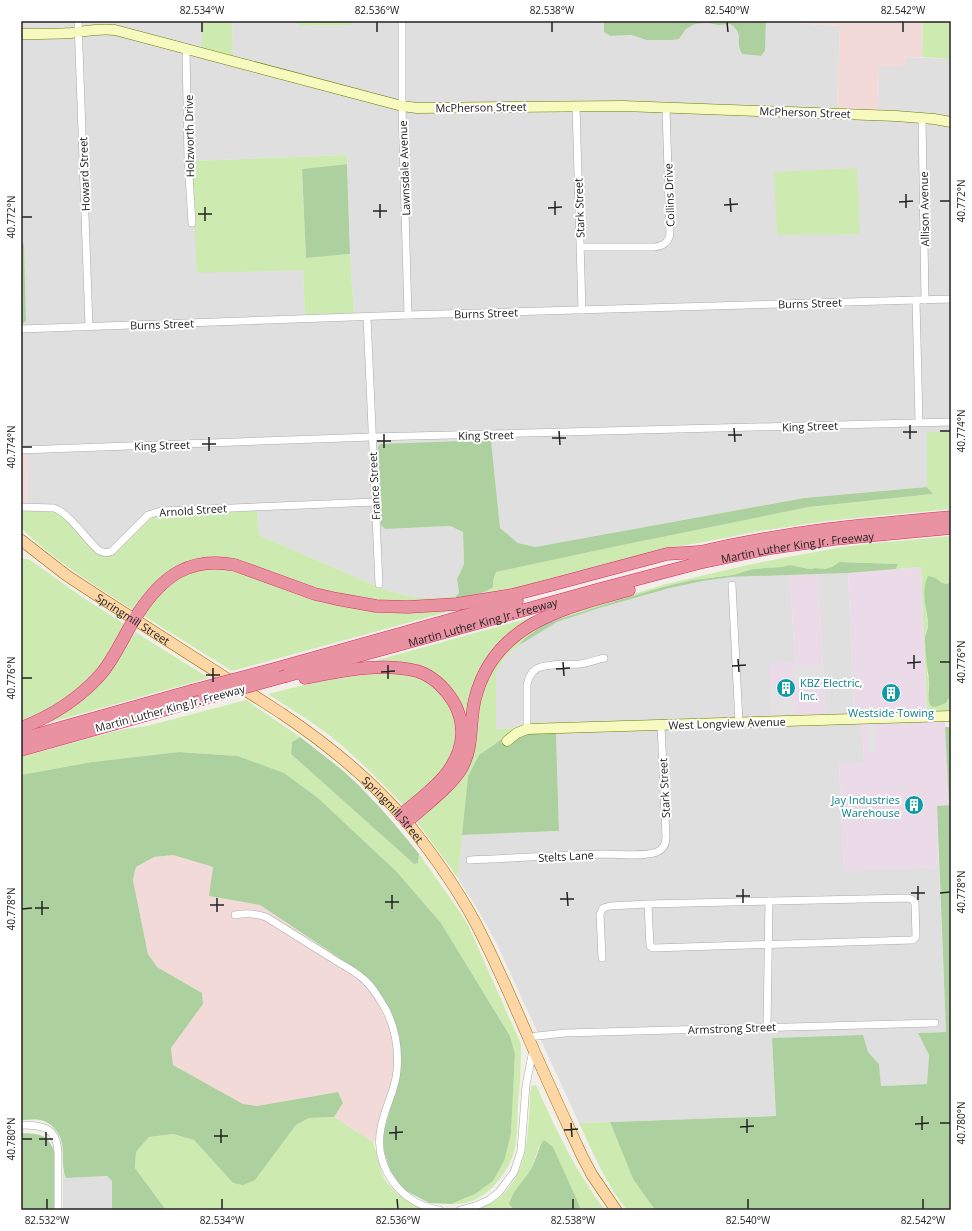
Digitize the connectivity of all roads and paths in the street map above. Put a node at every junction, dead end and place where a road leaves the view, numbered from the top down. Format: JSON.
{"nodes":[{"id":1,"x":402,"y":21,"type":"edge"},
{"id":2,"x":78,"y":26,"type":"edge"},
{"id":3,"x":21,"y":34,"type":"edge"},
{"id":4,"x":186,"y":49,"type":"junction"},
{"id":5,"x":402,"y":106,"type":"junction"},
{"id":6,"x":576,"y":106,"type":"junction"},
{"id":7,"x":666,"y":108,"type":"junction"},
{"id":8,"x":922,"y":118,"type":"junction"},
{"id":9,"x":951,"y":122,"type":"edge"},
{"id":10,"x":192,"y":223,"type":"dead end"},
{"id":11,"x":581,"y":247,"type":"junction"},
{"id":12,"x":951,"y":299,"type":"edge"},
{"id":13,"x":916,"y":300,"type":"junction"},
{"id":14,"x":925,"y":300,"type":"junction"},
{"id":15,"x":582,"y":310,"type":"junction"},
{"id":16,"x":408,"y":315,"type":"junction"},
{"id":17,"x":367,"y":317,"type":"junction"},
{"id":18,"x":89,"y":326,"type":"junction"},
{"id":19,"x":21,"y":329,"type":"edge"},
{"id":20,"x":919,"y":422,"type":"junction"},
{"id":21,"x":951,"y":422,"type":"edge"},
{"id":22,"x":372,"y":437,"type":"junction"},
{"id":23,"x":21,"y":450,"type":"edge"},
{"id":24,"x":375,"y":502,"type":"junction"},
{"id":25,"x":21,"y":507,"type":"edge"},
{"id":26,"x":951,"y":517,"type":"edge"},
{"id":27,"x":951,"y":528,"type":"edge"},
{"id":28,"x":834,"y":539,"type":"junction"},
{"id":29,"x":23,"y":545,"type":"edge"},
{"id":30,"x":698,"y":552,"type":"junction"},
{"id":31,"x":379,"y":584,"type":"dead end"},
{"id":32,"x":732,"y":585,"type":"dead end"},
{"id":33,"x":135,"y":620,"type":"junction"},
{"id":34,"x":604,"y":658,"type":"dead end"},
{"id":35,"x":289,"y":679,"type":"junction"},
{"id":36,"x":951,"y":716,"type":"edge"},
{"id":37,"x":739,"y":723,"type":"junction"},
{"id":38,"x":661,"y":725,"type":"junction"},
{"id":39,"x":21,"y":728,"type":"edge"},
{"id":40,"x":527,"y":729,"type":"junction"},
{"id":41,"x":21,"y":739,"type":"edge"},
{"id":42,"x":507,"y":741,"type":"dead end"},
{"id":43,"x":21,"y":750,"type":"edge"},
{"id":44,"x":404,"y":818,"type":"junction"},
{"id":45,"x":662,"y":849,"type":"joint"},
{"id":46,"x":470,"y":860,"type":"dead end"},
{"id":47,"x":770,"y":901,"type":"junction"},
{"id":48,"x":648,"y":904,"type":"junction"},
{"id":49,"x":235,"y":914,"type":"dead end"},
{"id":50,"x":768,"y":945,"type":"junction"},
{"id":51,"x":602,"y":958,"type":"dead end"},
{"id":52,"x":935,"y":1023,"type":"dead end"},
{"id":53,"x":767,"y":1027,"type":"junction"},
{"id":54,"x":528,"y":1037,"type":"junction"},
{"id":55,"x":533,"y":1048,"type":"junction"},
{"id":56,"x":21,"y":1125,"type":"edge"},
{"id":57,"x":58,"y":1210,"type":"edge"},
{"id":58,"x":439,"y":1210,"type":"edge"},
{"id":59,"x":460,"y":1210,"type":"edge"},
{"id":60,"x":616,"y":1210,"type":"edge"}],
"edges":[{"from":1,"to":5,"type":"street","name":"Lawnsdale Avenue"},
{"from":2,"to":3,"type":"street","name":"McPherson Street"},
{"from":2,"to":4,"type":"street","name":"McPherson Street"},
{"from":2,"to":18,"type":"street","name":"Howard Street"},
{"from":4,"to":5,"type":"street","name":"McPherson Street"},
{"from":4,"to":10,"type":"street","name":"Holzworth Drive"},
{"from":5,"to":6,"type":"street","name":"McPherson Street"},
{"from":5,"to":16,"type":"street","name":"Lawnsdale Avenue"},
{"from":6,"to":7,"type":"street","name":"McPherson Street"},
{"from":6,"to":11,"type":"street","name":"Stark Street"},
{"from":7,"to":8,"type":"street","name":"McPherson Street"},
{"from":7,"to":11,"type":"street","name":"Collins Drive"},
{"from":8,"to":9,"type":"street","name":"McPherson Street"},
{"from":8,"to":14,"type":"street","name":"Allison Avenue"},
{"from":11,"to":15,"type":"street","name":"Stark Street"},
{"from":12,"to":14,"type":"street","name":"Burns Street"},
{"from":13,"to":14,"type":"street","name":"Burns Street"},
{"from":13,"to":15,"type":"street","name":"Burns Street"},
{"from":13,"to":20,"type":"street"},
{"from":15,"to":16,"type":"street","name":"Burns Street"},
{"from":16,"to":17,"type":"street","name":"Burns Street"},
{"from":17,"to":18,"type":"street","name":"Burns Street"},
{"from":17,"to":22,"type":"street","name":"France Street"},
{"from":18,"to":19,"type":"street","name":"Burns Street"},
{"from":20,"to":21,"type":"street","name":"King Street"},
{"from":20,"to":22,"type":"street","name":"King Street"},
{"from":22,"to":23,"type":"street","name":"King Street"},
{"from":22,"to":24,"type":"street","name":"France Street"},
{"from":24,"to":25,"type":"street","name":"Arnold Street"},
{"from":24,"to":31,"type":"street","name":"France Street"},
{"from":26,"to":30,"type":"highway","name":"Martin Luther King Jr. Freeway"},
{"from":27,"to":28,"type":"highway","name":"Martin Luther King Jr. Freeway"},
{"from":28,"to":35,"type":"highway","name":"Martin Luther King Jr. Freeway"},
{"from":28,"to":44,"type":"highway"},
{"from":29,"to":33,"type":"main road","name":"Springmill Street"},
{"from":30,"to":33,"type":"highway"},
{"from":30,"to":41,"type":"highway","name":"Martin Luther King Jr. Freeway","bridge":true},
{"from":32,"to":37,"type":"street"},
{"from":33,"to":39,"type":"highway"},
{"from":33,"to":44,"type":"main road","name":"Springmill Street"},
{"from":34,"to":40,"type":"street"},
{"from":35,"to":43,"type":"highway","name":"Martin Luther King Jr. Freeway","bridge":true},
{"from":35,"to":44,"type":"highway"},
{"from":36,"to":37,"type":"street","name":"West Longview Avenue"},
{"from":37,"to":38,"type":"street","name":"West Longview Avenue"},
{"from":38,"to":40,"type":"street","name":"West Longview Avenue"},
{"from":38,"to":45,"type":"street","name":"Stark Street"},
{"from":40,"to":42,"type":"street","name":"West Longview Avenue"},
{"from":44,"to":54,"type":"main road","name":"Springmill Street"},
{"from":45,"to":46,"type":"street","name":"Stelts Lane"},
{"from":47,"to":48,"type":"street"},
{"from":47,"to":50,"type":"street"},
{"from":47,"to":50,"type":"street"},
{"from":48,"to":50,"type":"street"},
{"from":48,"to":51,"type":"street"},
{"from":49,"to":58,"type":"street"},
{"from":50,"to":53,"type":"street"},
{"from":52,"to":53,"type":"street","name":"Armstrong Street"},
{"from":53,"to":54,"type":"street","name":"Armstrong Street"},
{"from":54,"to":55,"type":"main road","name":"Springmill Street"},
{"from":55,"to":59,"type":"street"},
{"from":55,"to":60,"type":"main road","name":"Springmill Street"},
{"from":56,"to":57,"type":"street"}]}
